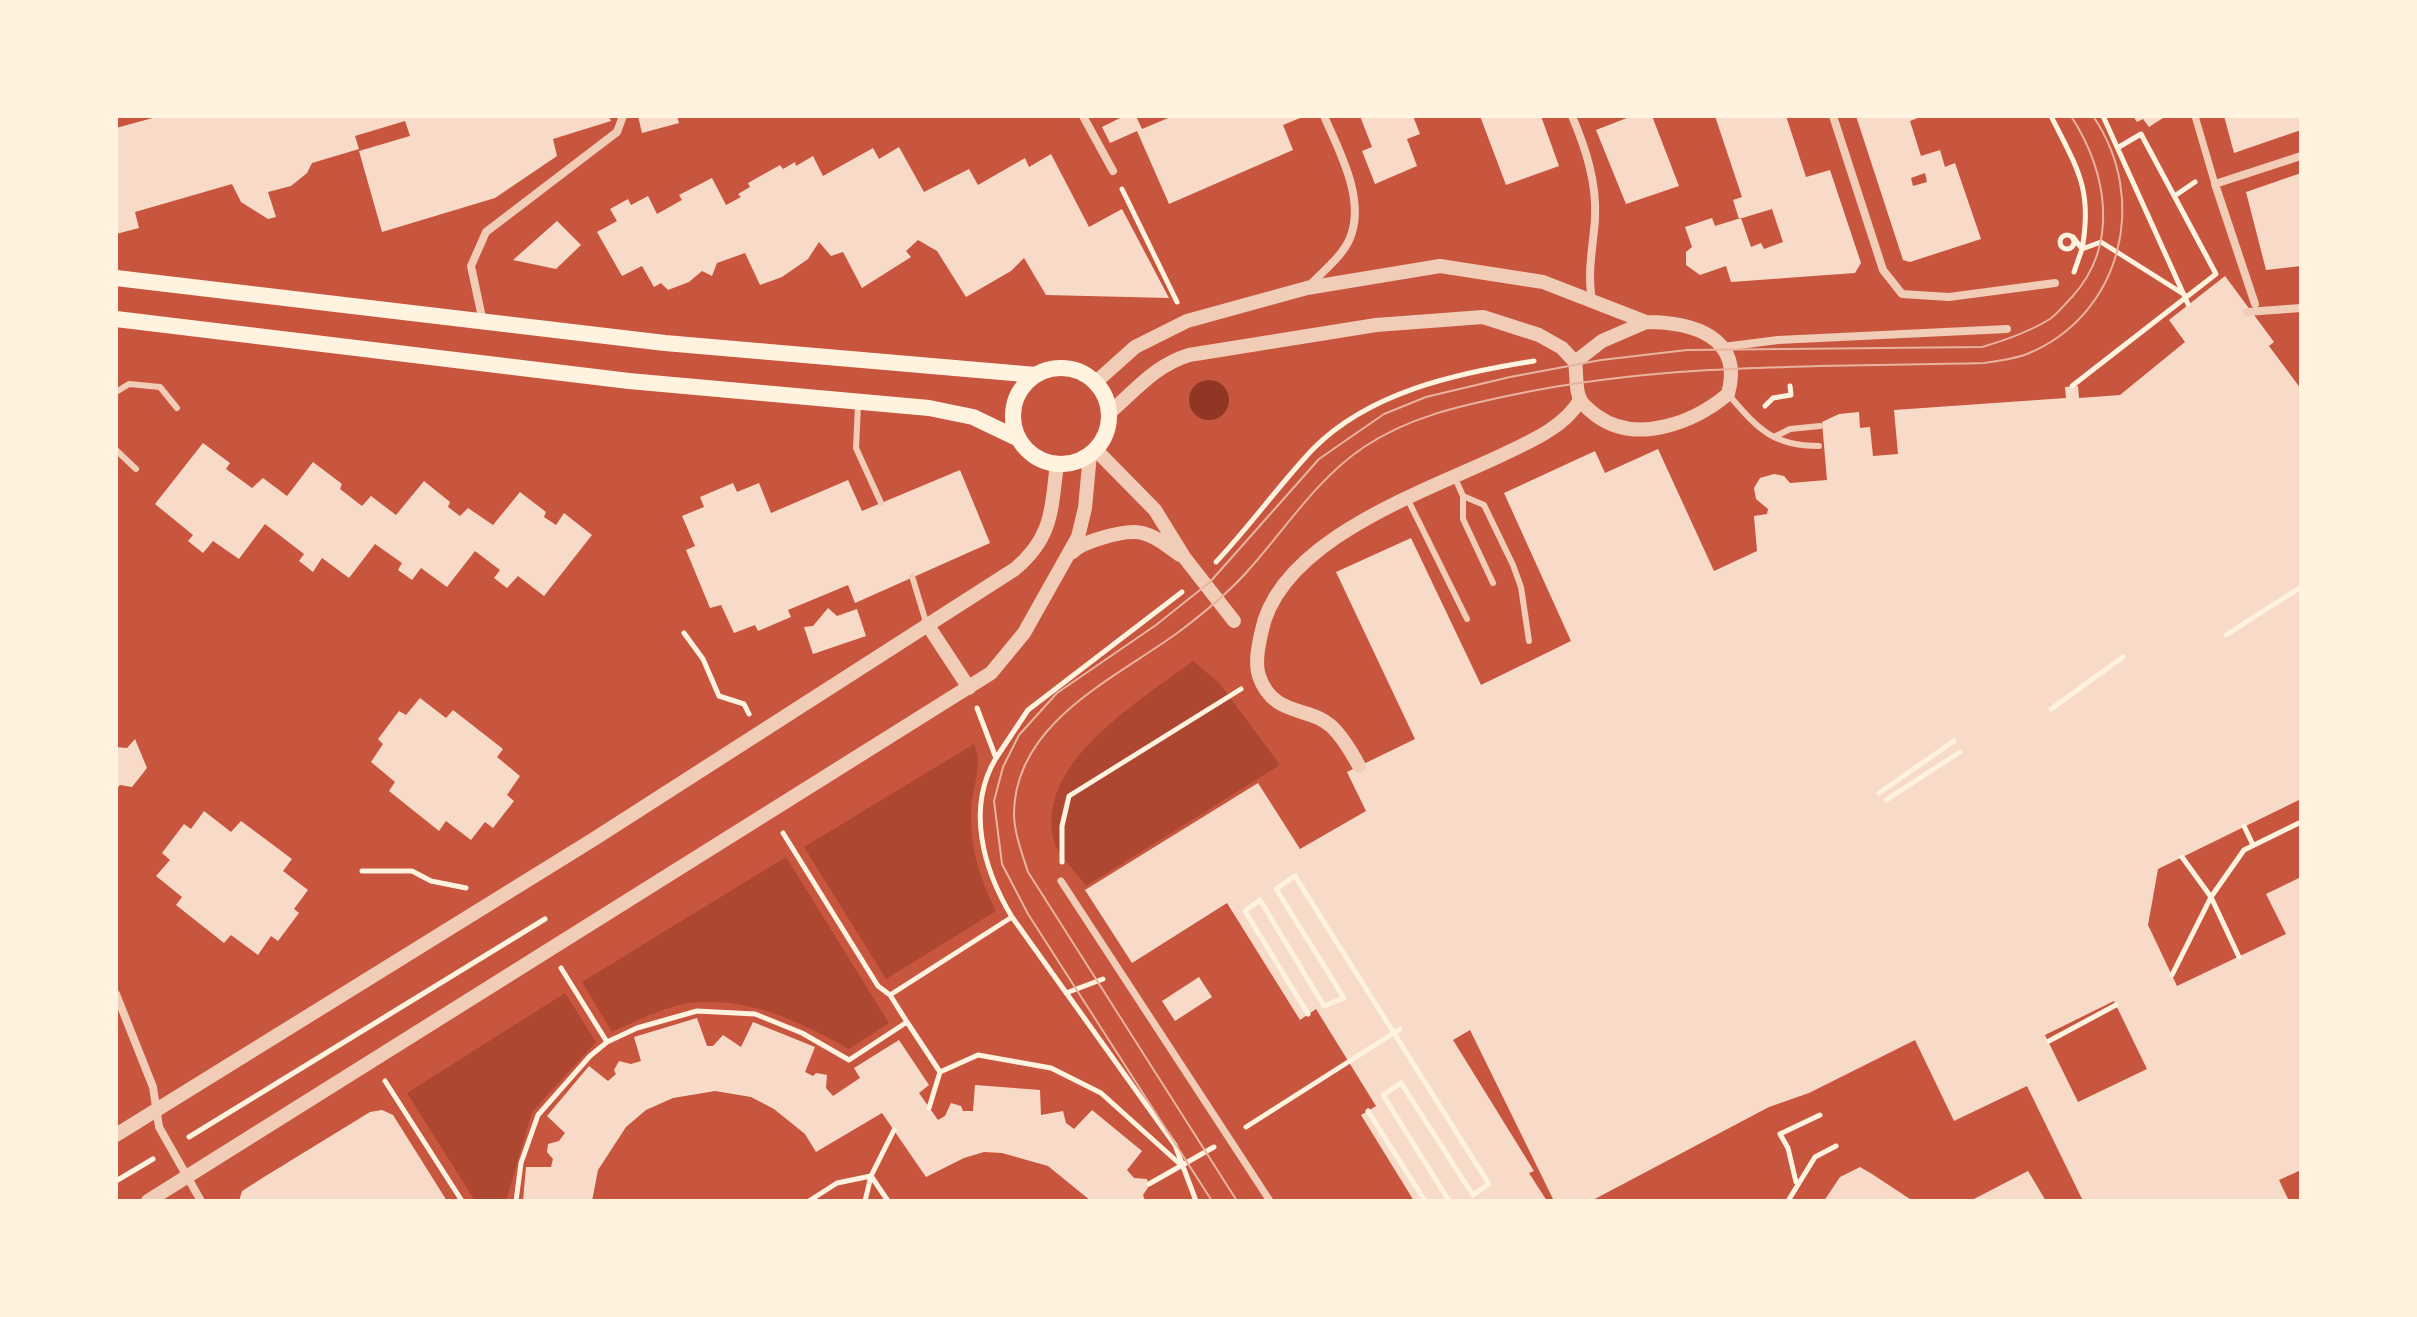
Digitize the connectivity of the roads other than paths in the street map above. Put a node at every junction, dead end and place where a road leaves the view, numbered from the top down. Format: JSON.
{"nodes":[{"id":1,"x":623,"y":116,"type":"edge"},
{"id":2,"x":1083,"y":116,"type":"edge"},
{"id":3,"x":1324,"y":116,"type":"edge"},
{"id":4,"x":1572,"y":116,"type":"edge"},
{"id":5,"x":1833,"y":116,"type":"edge"},
{"id":6,"x":2195,"y":116,"type":"edge"},
{"id":7,"x":2301,"y":156,"type":"edge"},
{"id":8,"x":1113,"y":171,"type":"road end"},
{"id":9,"x":2215,"y":184,"type":"junction"},
{"id":10,"x":116,"y":278,"type":"edge"},
{"id":11,"x":2055,"y":283,"type":"dead end"},
{"id":12,"x":1307,"y":288,"type":"junction"},
{"id":13,"x":1592,"y":300,"type":"junction"},
{"id":14,"x":2255,"y":304,"type":"dead end"},
{"id":15,"x":2301,"y":308,"type":"edge"},
{"id":16,"x":2247,"y":312,"type":"dead end"},
{"id":17,"x":116,"y":319,"type":"edge"},
{"id":18,"x":1646,"y":322,"type":"junction"},
{"id":19,"x":483,"y":323,"type":"junction"},
{"id":20,"x":2007,"y":329,"type":"dead end"},
{"id":21,"x":1723,"y":347,"type":"junction"},
{"id":22,"x":1575,"y":362,"type":"junction"},
{"id":23,"x":1036,"y":375,"type":"junction"},
{"id":24,"x":1096,"y":382,"type":"junction"},
{"id":25,"x":116,"y":392,"type":"edge"},
{"id":26,"x":1728,"y":394,"type":"junction"},
{"id":27,"x":1580,"y":400,"type":"junction"},
{"id":28,"x":858,"y":401,"type":"junction"},
{"id":29,"x":177,"y":408,"type":"dead end"},
{"id":30,"x":1109,"y":413,"type":"junction"},
{"id":31,"x":1820,"y":426,"type":"dead end"},
{"id":32,"x":1774,"y":437,"type":"junction"},
{"id":33,"x":1019,"y":439,"type":"junction"},
{"id":34,"x":1819,"y":446,"type":"dead end"},
{"id":35,"x":116,"y":450,"type":"edge"},
{"id":36,"x":1093,"y":452,"type":"junction"},
{"id":37,"x":1057,"y":464,"type":"junction"},
{"id":38,"x":136,"y":469,"type":"dead end"},
{"id":39,"x":1455,"y":478,"type":"junction"},
{"id":40,"x":1463,"y":496,"type":"junction"},
{"id":41,"x":1408,"y":500,"type":"junction"},
{"id":42,"x":881,"y":503,"type":"dead end"},
{"id":43,"x":1184,"y":557,"type":"junction"},
{"id":44,"x":1058,"y":568,"type":"junction"},
{"id":45,"x":912,"y":576,"type":"dead end"},
{"id":46,"x":1493,"y":583,"type":"dead end"},
{"id":47,"x":1467,"y":619,"type":"dead end"},
{"id":48,"x":1234,"y":621,"type":"dead end"},
{"id":49,"x":927,"y":624,"type":"junction"},
{"id":50,"x":1529,"y":641,"type":"dead end"},
{"id":51,"x":969,"y":688,"type":"junction"},
{"id":52,"x":1359,"y":766,"type":"dead end"},
{"id":53,"x":1061,"y":881,"type":"road end"},
{"id":54,"x":116,"y":994,"type":"edge"},
{"id":55,"x":154,"y":1111,"type":"junction"},
{"id":56,"x":116,"y":1135,"type":"edge"},
{"id":57,"x":186,"y":1178,"type":"junction"},
{"id":58,"x":148,"y":1201,"type":"edge"},
{"id":59,"x":201,"y":1201,"type":"edge"},
{"id":60,"x":1270,"y":1201,"type":"edge"}],
"edges":[{"from":1,"to":19,"type":"street"},
{"from":2,"to":8,"type":"street"},
{"from":3,"to":12,"type":"street"},
{"from":4,"to":13,"type":"street"},
{"from":5,"to":11,"type":"street"},
{"from":6,"to":9,"type":"street"},
{"from":7,"to":9,"type":"street"},
{"from":9,"to":14,"type":"street"},
{"from":10,"to":19,"type":"main road"},
{"from":12,"to":13,"type":"street"},
{"from":12,"to":24,"type":"street"},
{"from":13,"to":18,"type":"street"},
{"from":15,"to":16,"type":"street"},
{"from":17,"to":28,"type":"main road"},
{"from":18,"to":21,"type":"street"},
{"from":18,"to":22,"type":"street"},
{"from":19,"to":23,"type":"main road"},
{"from":20,"to":21,"type":"street"},
{"from":21,"to":26,"type":"street"},
{"from":22,"to":27,"type":"street"},
{"from":22,"to":30,"type":"street"},
{"from":23,"to":24,"type":"main road"},
{"from":23,"to":33,"type":"main road"},
{"from":24,"to":30,"type":"main road"},
{"from":25,"to":29,"type":"lane"},
{"from":26,"to":27,"type":"street"},
{"from":26,"to":32,"type":"lane"},
{"from":27,"to":39,"type":"street"},
{"from":28,"to":33,"type":"main road"},
{"from":28,"to":42,"type":"lane"},
{"from":30,"to":36,"type":"main road"},
{"from":31,"to":32,"type":"lane"},
{"from":32,"to":34,"type":"lane"},
{"from":33,"to":37,"type":"main road"},
{"from":35,"to":38,"type":"lane"},
{"from":36,"to":37,"type":"main road"},
{"from":36,"to":43,"type":"street"},
{"from":36,"to":44,"type":"street"},
{"from":37,"to":49,"type":"street"},
{"from":39,"to":40,"type":"lane"},
{"from":39,"to":41,"type":"street"},
{"from":40,"to":46,"type":"lane"},
{"from":40,"to":50,"type":"lane"},
{"from":41,"to":47,"type":"lane"},
{"from":41,"to":52,"type":"street"},
{"from":43,"to":44,"type":"street"},
{"from":43,"to":48,"type":"street"},
{"from":44,"to":51,"type":"street"},
{"from":45,"to":49,"type":"lane"},
{"from":49,"to":51,"type":"street"},
{"from":49,"to":55,"type":"street"},
{"from":51,"to":57,"type":"street"},
{"from":53,"to":60,"type":"street"},
{"from":54,"to":55,"type":"street"},
{"from":55,"to":56,"type":"street"},
{"from":55,"to":57,"type":"street"},
{"from":57,"to":58,"type":"street"},
{"from":57,"to":59,"type":"street"}]}
